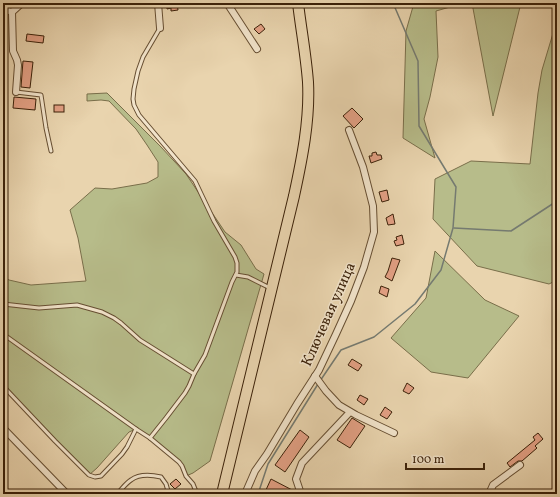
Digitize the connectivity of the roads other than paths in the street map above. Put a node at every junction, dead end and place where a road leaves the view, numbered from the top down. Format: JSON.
{"nodes":[{"id":1,"x":22,"y":3,"type":"edge"},
{"id":2,"x":158,"y":3,"type":"edge"},
{"id":3,"x":227,"y":3,"type":"edge"},
{"id":4,"x":298,"y":3,"type":"edge"},
{"id":5,"x":3,"y":9,"type":"edge"},
{"id":6,"x":12,"y":12,"type":"junction"},
{"id":7,"x":160,"y":28,"type":"joint"},
{"id":8,"x":257,"y":49,"type":"dead end"},
{"id":9,"x":16,"y":92,"type":"joint"},
{"id":10,"x":349,"y":130,"type":"dead end"},
{"id":11,"x":51,"y":150,"type":"dead end"},
{"id":12,"x":236,"y":275,"type":"junction"},
{"id":13,"x":272,"y":289,"type":"junction"},
{"id":14,"x":3,"y":304,"type":"edge"},
{"id":15,"x":3,"y":334,"type":"edge"},
{"id":16,"x":194,"y":374,"type":"junction"},
{"id":17,"x":315,"y":376,"type":"junction"},
{"id":18,"x":3,"y":386,"type":"edge"},
{"id":19,"x":350,"y":412,"type":"junction"},
{"id":20,"x":3,"y":428,"type":"edge"},
{"id":21,"x":136,"y":429,"type":"junction"},
{"id":22,"x":394,"y":432,"type":"dead end"},
{"id":23,"x":150,"y":438,"type":"junction"},
{"id":24,"x":520,"y":465,"type":"dead end"},
{"id":25,"x":66,"y":494,"type":"edge"},
{"id":26,"x":117,"y":494,"type":"edge"},
{"id":27,"x":165,"y":494,"type":"edge"},
{"id":28,"x":197,"y":494,"type":"edge"},
{"id":29,"x":222,"y":494,"type":"edge"},
{"id":30,"x":245,"y":494,"type":"edge"},
{"id":31,"x":301,"y":494,"type":"edge"},
{"id":32,"x":489,"y":494,"type":"edge"}],
"edges":[{"from":1,"to":6,"type":"street"},
{"from":2,"to":7,"type":"street"},
{"from":3,"to":8,"type":"street"},
{"from":4,"to":13,"type":"highway"},
{"from":5,"to":6,"type":"street"},
{"from":6,"to":9,"type":"street"},
{"from":7,"to":12,"type":"lane"},
{"from":9,"to":11,"type":"lane"},
{"from":10,"to":17,"type":"street","name":"Ключевая улица"},
{"from":12,"to":13,"type":"lane"},
{"from":12,"to":16,"type":"lane"},
{"from":13,"to":29,"type":"highway"},
{"from":14,"to":16,"type":"lane"},
{"from":15,"to":21,"type":"lane"},
{"from":16,"to":23,"type":"lane"},
{"from":17,"to":19,"type":"street"},
{"from":17,"to":30,"type":"street","name":"Ключевая улица"},
{"from":18,"to":21,"type":"lane"},
{"from":19,"to":22,"type":"street"},
{"from":19,"to":31,"type":"street"},
{"from":20,"to":25,"type":"street"},
{"from":21,"to":23,"type":"lane"},
{"from":23,"to":28,"type":"lane"},
{"from":24,"to":32,"type":"street"},
{"from":26,"to":27,"type":"lane"}]}
